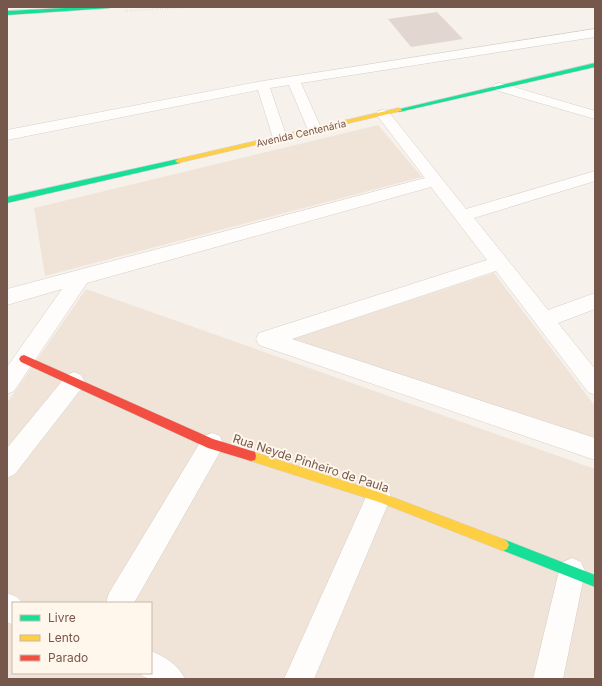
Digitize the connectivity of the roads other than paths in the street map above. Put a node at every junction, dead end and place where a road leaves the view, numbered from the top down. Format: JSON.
{"nodes":[{"id":1,"x":110,"y":7,"type":"edge"},
{"id":2,"x":7,"y":13,"type":"edge"},
{"id":3,"x":595,"y":33,"type":"edge"},
{"id":4,"x":595,"y":65,"type":"edge"},
{"id":5,"x":293,"y":80,"type":"junction"},
{"id":6,"x":264,"y":85,"type":"junction"},
{"id":7,"x":500,"y":87,"type":"junction"},
{"id":8,"x":383,"y":114,"type":"junction"},
{"id":9,"x":595,"y":115,"type":"edge"},
{"id":10,"x":315,"y":130,"type":"junction"},
{"id":11,"x":7,"y":135,"type":"edge"},
{"id":12,"x":280,"y":138,"type":"junction"},
{"id":13,"x":595,"y":176,"type":"edge"},
{"id":14,"x":434,"y":181,"type":"junction"},
{"id":15,"x":7,"y":200,"type":"edge"},
{"id":16,"x":462,"y":216,"type":"junction"},
{"id":17,"x":499,"y":263,"type":"junction"},
{"id":18,"x":80,"y":278,"type":"junction"},
{"id":19,"x":7,"y":297,"type":"edge"},
{"id":20,"x":595,"y":302,"type":"edge"},
{"id":21,"x":544,"y":320,"type":"junction"},
{"id":22,"x":24,"y":359,"type":"junction"},
{"id":23,"x":74,"y":382,"type":"junction"},
{"id":24,"x":7,"y":384,"type":"edge"},
{"id":25,"x":595,"y":385,"type":"edge"},
{"id":26,"x":212,"y":444,"type":"junction"},
{"id":27,"x":595,"y":449,"type":"edge"},
{"id":28,"x":7,"y":466,"type":"edge"},
{"id":29,"x":379,"y":497,"type":"junction"},
{"id":30,"x":584,"y":576,"type":"edge"},
{"id":31,"x":119,"y":602,"type":"edge"},
{"id":32,"x":152,"y":666,"type":"edge"},
{"id":33,"x":170,"y":679,"type":"edge"},
{"id":34,"x":299,"y":679,"type":"edge"},
{"id":35,"x":548,"y":679,"type":"edge"}],
"edges":[{"from":1,"to":2,"type":"street"},
{"from":3,"to":5,"type":"street"},
{"from":4,"to":7,"type":"street","name":"Avenida Centenária"},
{"from":5,"to":6,"type":"street"},
{"from":5,"to":10,"type":"street"},
{"from":6,"to":11,"type":"street"},
{"from":6,"to":12,"type":"street"},
{"from":7,"to":8,"type":"street","name":"Avenida Centenária"},
{"from":7,"to":9,"type":"street"},
{"from":8,"to":10,"type":"street","name":"Avenida Centenária"},
{"from":8,"to":14,"type":"street"},
{"from":10,"to":12,"type":"street","name":"Avenida Centenária"},
{"from":12,"to":15,"type":"street","name":"Avenida Centenária"},
{"from":13,"to":16,"type":"street"},
{"from":14,"to":16,"type":"street"},
{"from":14,"to":18,"type":"street"},
{"from":16,"to":17,"type":"street"},
{"from":17,"to":21,"type":"street"},
{"from":17,"to":27,"type":"street"},
{"from":18,"to":19,"type":"street"},
{"from":18,"to":22,"type":"street"},
{"from":20,"to":21,"type":"street"},
{"from":21,"to":25,"type":"street"},
{"from":22,"to":23,"type":"street","name":"Rua Neyde Pinheiro de Paula"},
{"from":22,"to":24,"type":"street"},
{"from":23,"to":26,"type":"street","name":"Rua Neyde Pinheiro de Paula"},
{"from":23,"to":28,"type":"street"},
{"from":26,"to":29,"type":"street","name":"Rua Neyde Pinheiro de Paula"},
{"from":26,"to":31,"type":"street"},
{"from":29,"to":30,"type":"street","name":"Rua Neyde Pinheiro de Paula"},
{"from":29,"to":34,"type":"street"},
{"from":30,"to":35,"type":"street"},
{"from":32,"to":33,"type":"street"}]}
